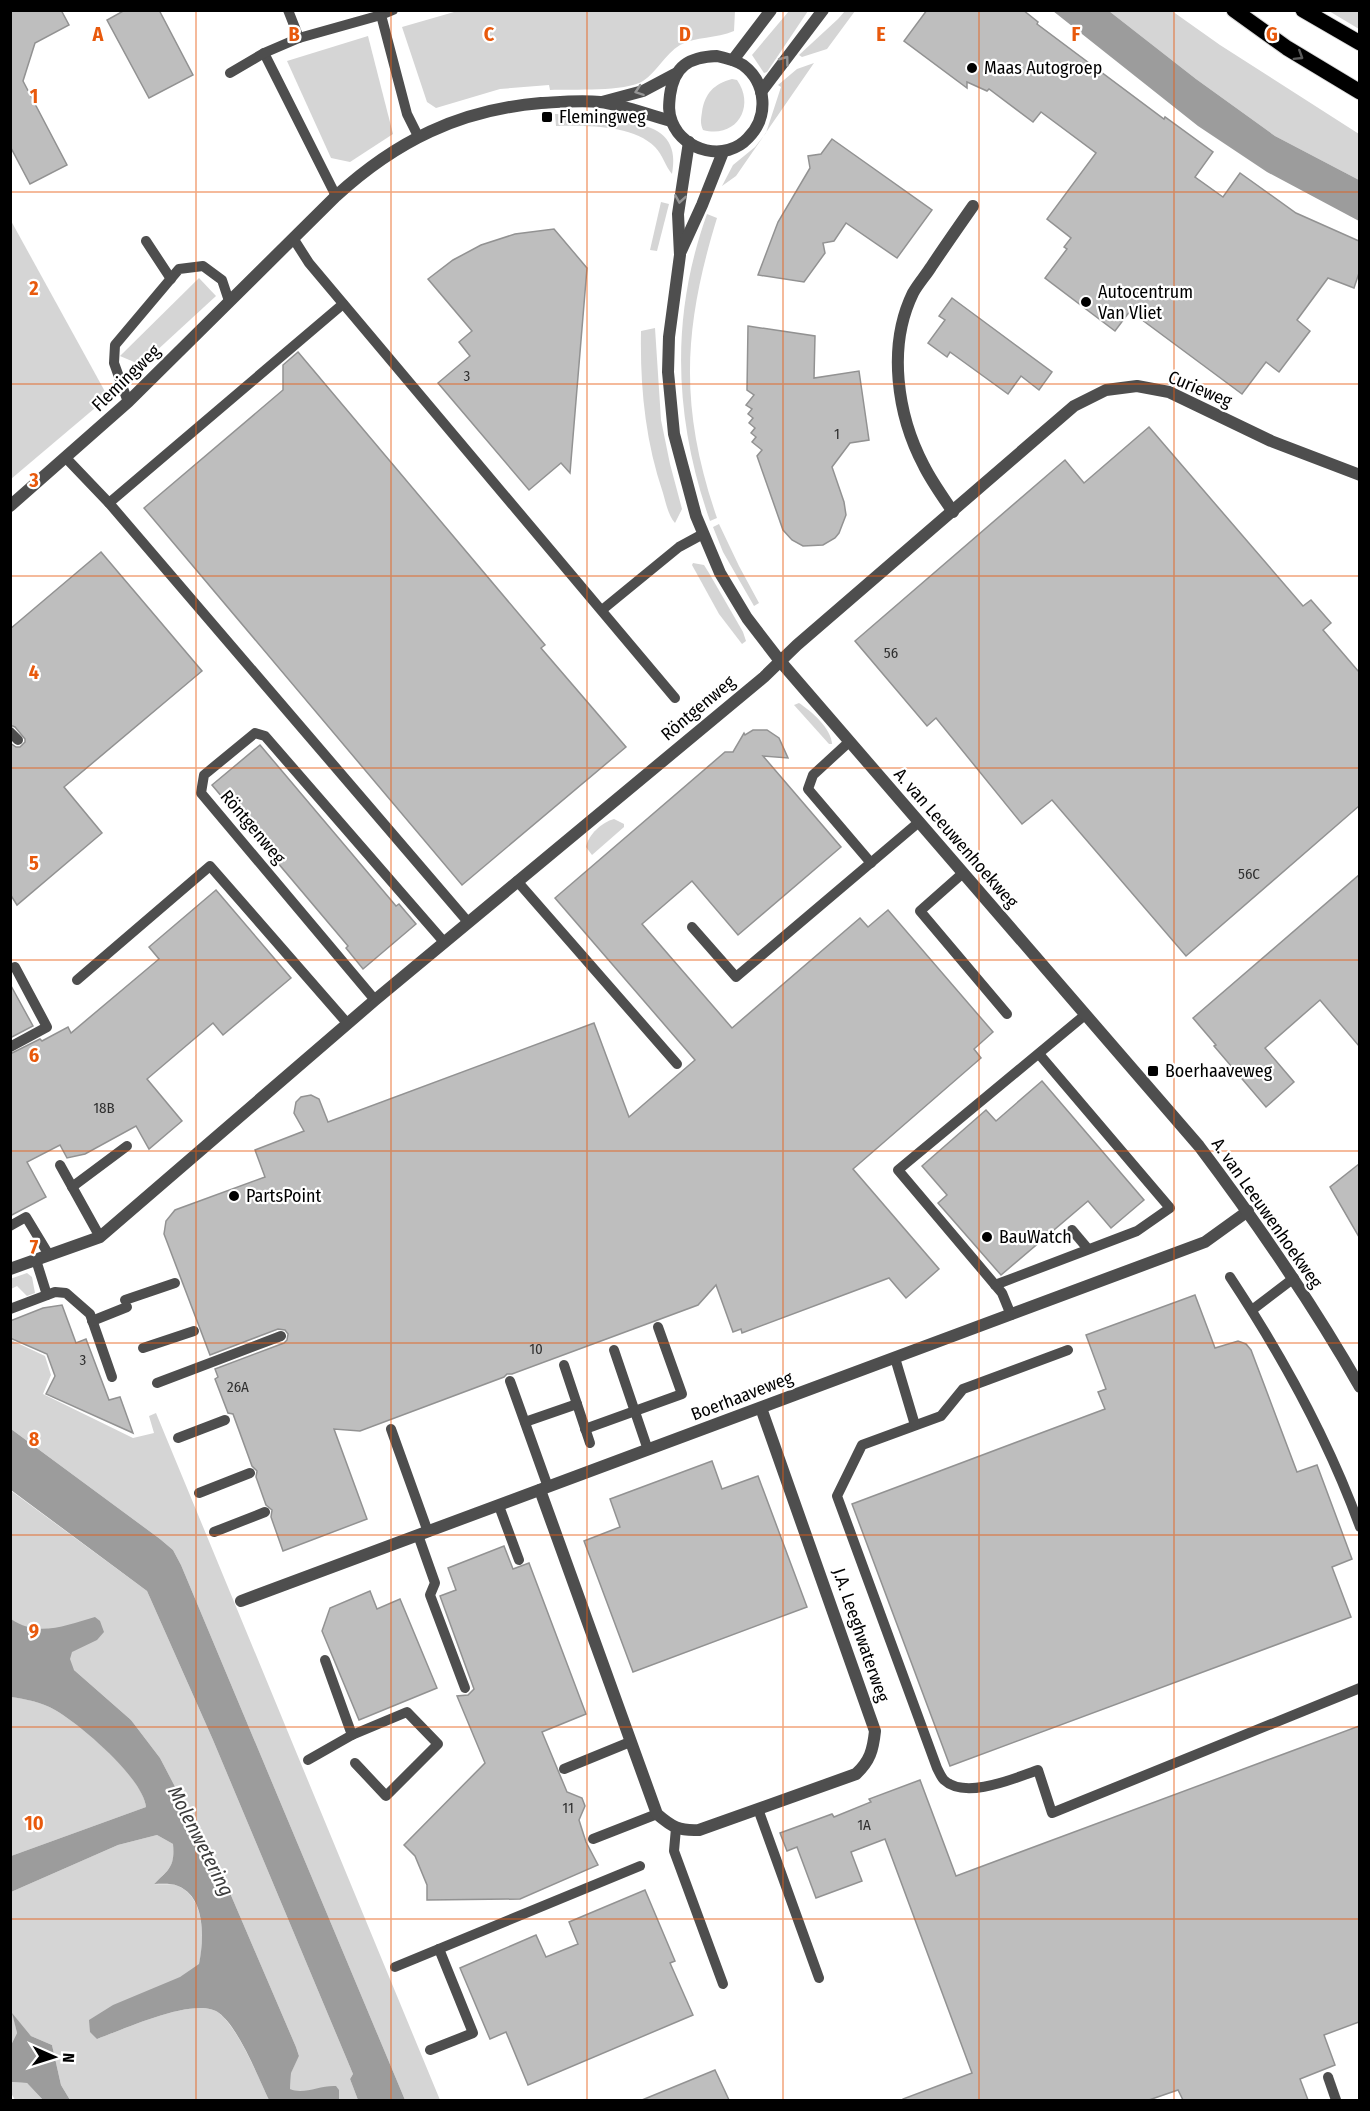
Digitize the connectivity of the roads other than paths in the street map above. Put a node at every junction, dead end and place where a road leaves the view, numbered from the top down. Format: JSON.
{"nodes":[{"id":1,"x":288,"y":10,"type":"edge"},
{"id":2,"x":393,"y":10,"type":"edge"},
{"id":3,"x":771,"y":10,"type":"edge"},
{"id":4,"x":823,"y":10,"type":"edge"},
{"id":5,"x":1234,"y":10,"type":"edge"},
{"id":6,"x":1302,"y":10,"type":"edge"},
{"id":7,"x":381,"y":15,"type":"junction"},
{"id":8,"x":299,"y":38,"type":"junction"},
{"id":9,"x":1359,"y":43,"type":"edge"},
{"id":10,"x":264,"y":53,"type":"junction"},
{"id":11,"x":733,"y":60,"type":"junction"},
{"id":12,"x":230,"y":73,"type":"dead end"},
{"id":13,"x":675,"y":74,"type":"junction"},
{"id":14,"x":761,"y":92,"type":"junction"},
{"id":15,"x":1359,"y":92,"type":"edge"},
{"id":16,"x":601,"y":102,"type":"junction"},
{"id":17,"x":671,"y":121,"type":"junction"},
{"id":18,"x":418,"y":136,"type":"junction"},
{"id":19,"x":689,"y":142,"type":"junction"},
{"id":20,"x":723,"y":152,"type":"junction"},
{"id":21,"x":336,"y":195,"type":"junction"},
{"id":22,"x":973,"y":206,"type":"dead end"},
{"id":23,"x":293,"y":238,"type":"junction"},
{"id":24,"x":146,"y":241,"type":"dead end"},
{"id":25,"x":680,"y":255,"type":"junction"},
{"id":26,"x":171,"y":279,"type":"junction"},
{"id":27,"x":229,"y":301,"type":"junction"},
{"id":28,"x":343,"y":304,"type":"junction"},
{"id":29,"x":128,"y":402,"type":"junction"},
{"id":30,"x":66,"y":458,"type":"junction"},
{"id":31,"x":1359,"y":475,"type":"edge"},
{"id":32,"x":110,"y":503,"type":"junction"},
{"id":33,"x":10,"y":506,"type":"edge"},
{"id":34,"x":953,"y":512,"type":"junction"},
{"id":35,"x":703,"y":534,"type":"junction"},
{"id":36,"x":602,"y":610,"type":"junction"},
{"id":37,"x":780,"y":662,"type":"junction"},
{"id":38,"x":675,"y":698,"type":"dead end"},
{"id":39,"x":849,"y":742,"type":"junction"},
{"id":40,"x":919,"y":822,"type":"junction"},
{"id":41,"x":871,"y":863,"type":"junction"},
{"id":42,"x":963,"y":873,"type":"junction"},
{"id":43,"x":517,"y":881,"type":"junction"},
{"id":44,"x":468,"y":922,"type":"junction"},
{"id":45,"x":692,"y":927,"type":"dead end"},
{"id":46,"x":444,"y":942,"type":"junction"},
{"id":47,"x":15,"y":967,"type":"dead end"},
{"id":48,"x":78,"y":980,"type":"dead end"},
{"id":49,"x":375,"y":1000,"type":"junction"},
{"id":50,"x":1007,"y":1014,"type":"dead end"},
{"id":51,"x":1085,"y":1015,"type":"junction"},
{"id":52,"x":347,"y":1023,"type":"junction"},
{"id":53,"x":10,"y":1047,"type":"edge"},
{"id":54,"x":1039,"y":1054,"type":"junction"},
{"id":55,"x":677,"y":1064,"type":"dead end"},
{"id":56,"x":127,"y":1146,"type":"dead end"},
{"id":57,"x":60,"y":1165,"type":"dead end"},
{"id":58,"x":72,"y":1187,"type":"junction"},
{"id":59,"x":1248,"y":1211,"type":"junction"},
{"id":60,"x":10,"y":1226,"type":"edge"},
{"id":61,"x":1072,"y":1230,"type":"dead end"},
{"id":62,"x":100,"y":1237,"type":"junction"},
{"id":63,"x":1088,"y":1249,"type":"junction"},
{"id":64,"x":43,"y":1258,"type":"junction"},
{"id":65,"x":10,"y":1269,"type":"edge"},
{"id":66,"x":1230,"y":1277,"type":"dead end"},
{"id":67,"x":1294,"y":1278,"type":"junction"},
{"id":68,"x":175,"y":1283,"type":"dead end"},
{"id":69,"x":995,"y":1285,"type":"junction"},
{"id":70,"x":47,"y":1295,"type":"junction"},
{"id":71,"x":10,"y":1309,"type":"edge"},
{"id":72,"x":1252,"y":1310,"type":"junction"},
{"id":73,"x":1011,"y":1315,"type":"junction"},
{"id":74,"x":92,"y":1321,"type":"junction"},
{"id":75,"x":658,"y":1327,"type":"dead end"},
{"id":76,"x":194,"y":1331,"type":"dead end"},
{"id":77,"x":281,"y":1336,"type":"dead end"},
{"id":78,"x":143,"y":1348,"type":"dead end"},
{"id":79,"x":614,"y":1350,"type":"dead end"},
{"id":80,"x":1068,"y":1350,"type":"dead end"},
{"id":81,"x":895,"y":1358,"type":"junction"},
{"id":82,"x":564,"y":1365,"type":"dead end"},
{"id":83,"x":112,"y":1377,"type":"dead end"},
{"id":84,"x":510,"y":1381,"type":"dead end"},
{"id":85,"x":157,"y":1383,"type":"dead end"},
{"id":86,"x":1359,"y":1387,"type":"edge"},
{"id":87,"x":577,"y":1404,"type":"junction"},
{"id":88,"x":761,"y":1408,"type":"junction"},
{"id":89,"x":635,"y":1411,"type":"junction"},
{"id":90,"x":225,"y":1420,"type":"dead end"},
{"id":91,"x":525,"y":1422,"type":"junction"},
{"id":92,"x":915,"y":1425,"type":"junction"},
{"id":93,"x":391,"y":1429,"type":"dead end"},
{"id":94,"x":585,"y":1429,"type":"junction"},
{"id":95,"x":178,"y":1438,"type":"dead end"},
{"id":96,"x":590,"y":1443,"type":"dead end"},
{"id":97,"x":648,"y":1450,"type":"junction"},
{"id":98,"x":250,"y":1473,"type":"dead end"},
{"id":99,"x":544,"y":1489,"type":"junction"},
{"id":100,"x":199,"y":1493,"type":"dead end"},
{"id":101,"x":499,"y":1506,"type":"junction"},
{"id":102,"x":266,"y":1512,"type":"dead end"},
{"id":103,"x":1359,"y":1527,"type":"edge"},
{"id":104,"x":214,"y":1532,"type":"dead end"},
{"id":105,"x":423,"y":1534,"type":"junction"},
{"id":106,"x":519,"y":1560,"type":"dead end"},
{"id":107,"x":241,"y":1601,"type":"dead end"},
{"id":108,"x":325,"y":1660,"type":"dead end"},
{"id":109,"x":465,"y":1688,"type":"dead end"},
{"id":110,"x":1359,"y":1688,"type":"edge"},
{"id":111,"x":352,"y":1735,"type":"junction"},
{"id":112,"x":630,"y":1742,"type":"junction"},
{"id":113,"x":308,"y":1760,"type":"dead end"},
{"id":114,"x":355,"y":1763,"type":"dead end"},
{"id":115,"x":564,"y":1769,"type":"dead end"},
{"id":116,"x":758,"y":1809,"type":"junction"},
{"id":117,"x":657,"y":1814,"type":"junction"},
{"id":118,"x":676,"y":1828,"type":"junction"},
{"id":119,"x":593,"y":1839,"type":"dead end"},
{"id":120,"x":640,"y":1866,"type":"dead end"},
{"id":121,"x":439,"y":1949,"type":"junction"},
{"id":122,"x":395,"y":1967,"type":"dead end"},
{"id":123,"x":819,"y":1978,"type":"dead end"},
{"id":124,"x":723,"y":1984,"type":"dead end"},
{"id":125,"x":430,"y":2050,"type":"dead end"},
{"id":126,"x":1328,"y":2077,"type":"dead end"},
{"id":127,"x":1336,"y":2100,"type":"edge"}],
"edges":[{"from":1,"to":8,"type":"lane"},
{"from":2,"to":7,"type":"lane"},
{"from":3,"to":11,"type":"street"},
{"from":14,"to":4,"type":"street","one_way":true},
{"from":5,"to":15,"type":"main road","one_way":true},
{"from":6,"to":9,"type":"main road"},
{"from":7,"to":8,"type":"lane"},
{"from":7,"to":18,"type":"lane"},
{"from":8,"to":10,"type":"lane"},
{"from":10,"to":12,"type":"lane"},
{"from":10,"to":21,"type":"lane"},
{"from":11,"to":13,"type":"street"},
{"from":11,"to":14,"type":"street"},
{"from":13,"to":16,"type":"street","name":"Flemingweg","one_way":true},
{"from":13,"to":17,"type":"street"},
{"from":14,"to":20,"type":"street"},
{"from":16,"to":17,"type":"street","name":"Flemingweg"},
{"from":16,"to":18,"type":"street","name":"Flemingweg"},
{"from":17,"to":19,"type":"street"},
{"from":18,"to":21,"type":"street","name":"Flemingweg"},
{"from":19,"to":20,"type":"street"},
{"from":19,"to":25,"type":"street","name":"A. van Leeuwenhoekweg","one_way":true},
{"from":20,"to":25,"type":"street","name":"A. van Leeuwenhoekweg"},
{"from":21,"to":23,"type":"street","name":"Flemingweg"},
{"from":22,"to":34,"type":"street"},
{"from":23,"to":27,"type":"street","name":"Flemingweg"},
{"from":23,"to":28,"type":"lane"},
{"from":24,"to":26,"type":"lane"},
{"from":25,"to":35,"type":"street","name":"A. van Leeuwenhoekweg"},
{"from":26,"to":27,"type":"lane"},
{"from":26,"to":29,"type":"lane"},
{"from":27,"to":29,"type":"street","name":"Flemingweg"},
{"from":28,"to":32,"type":"lane"},
{"from":28,"to":36,"type":"lane"},
{"from":29,"to":30,"type":"street","name":"Flemingweg"},
{"from":30,"to":32,"type":"lane"},
{"from":30,"to":33,"type":"street","name":"Flemingweg"},
{"from":31,"to":34,"type":"street","name":"Curieweg"},
{"from":32,"to":44,"type":"lane"},
{"from":34,"to":37,"type":"street","name":"Curieweg"},
{"from":35,"to":36,"type":"lane"},
{"from":35,"to":37,"type":"street","name":"A. van Leeuwenhoekweg"},
{"from":36,"to":38,"type":"lane"},
{"from":37,"to":39,"type":"street","name":"A. van Leeuwenhoekweg"},
{"from":37,"to":43,"type":"street","name":"Röntgenweg"},
{"from":39,"to":40,"type":"street","name":"A. van Leeuwenhoekweg"},
{"from":39,"to":41,"type":"lane"},
{"from":40,"to":41,"type":"lane"},
{"from":40,"to":42,"type":"street","name":"A. van Leeuwenhoekweg"},
{"from":41,"to":45,"type":"lane"},
{"from":42,"to":50,"type":"lane"},
{"from":42,"to":51,"type":"street","name":"A. van Leeuwenhoekweg"},
{"from":43,"to":44,"type":"street","name":"Röntgenweg"},
{"from":43,"to":55,"type":"lane"},
{"from":44,"to":46,"type":"street","name":"Röntgenweg"},
{"from":46,"to":49,"type":"street","name":"Röntgenweg"},
{"from":46,"to":49,"type":"lane","name":"Röntgenweg"},
{"from":47,"to":53,"type":"lane"},
{"from":48,"to":52,"type":"lane"},
{"from":49,"to":52,"type":"street","name":"Röntgenweg"},
{"from":51,"to":54,"type":"lane"},
{"from":51,"to":59,"type":"street","name":"A. van Leeuwenhoekweg"},
{"from":52,"to":62,"type":"street","name":"Röntgenweg"},
{"from":54,"to":63,"type":"lane"},
{"from":54,"to":69,"type":"lane"},
{"from":56,"to":58,"type":"lane"},
{"from":57,"to":58,"type":"lane"},
{"from":58,"to":62,"type":"lane"},
{"from":59,"to":67,"type":"street","name":"A. van Leeuwenhoekweg"},
{"from":59,"to":73,"type":"street","name":"Boerhaaveweg"},
{"from":60,"to":64,"type":"lane"},
{"from":61,"to":63,"type":"lane"},
{"from":62,"to":64,"type":"street","name":"Röntgenweg"},
{"from":63,"to":69,"type":"lane"},
{"from":64,"to":65,"type":"street","name":"Röntgenweg"},
{"from":64,"to":70,"type":"lane"},
{"from":66,"to":72,"type":"lane"},
{"from":67,"to":72,"type":"lane"},
{"from":67,"to":86,"type":"street","name":"A. van Leeuwenhoekweg"},
{"from":68,"to":74,"type":"lane"},
{"from":69,"to":73,"type":"lane"},
{"from":70,"to":71,"type":"lane"},
{"from":70,"to":74,"type":"lane"},
{"from":72,"to":103,"type":"lane"},
{"from":73,"to":81,"type":"street","name":"Boerhaaveweg"},
{"from":74,"to":83,"type":"lane"},
{"from":75,"to":89,"type":"lane"},
{"from":76,"to":78,"type":"lane"},
{"from":77,"to":85,"type":"lane"},
{"from":79,"to":89,"type":"lane"},
{"from":80,"to":92,"type":"lane"},
{"from":81,"to":88,"type":"street","name":"Boerhaaveweg"},
{"from":81,"to":92,"type":"lane"},
{"from":82,"to":87,"type":"lane"},
{"from":84,"to":91,"type":"lane"},
{"from":87,"to":91,"type":"lane"},
{"from":87,"to":94,"type":"lane"},
{"from":88,"to":97,"type":"street","name":"Boerhaaveweg"},
{"from":88,"to":116,"type":"street","name":"J.A. Leeghwaterweg"},
{"from":89,"to":94,"type":"lane"},
{"from":89,"to":97,"type":"lane"},
{"from":90,"to":95,"type":"lane"},
{"from":91,"to":99,"type":"lane"},
{"from":92,"to":110,"type":"lane"},
{"from":93,"to":105,"type":"lane"},
{"from":94,"to":96,"type":"lane"},
{"from":97,"to":99,"type":"street","name":"Boerhaaveweg"},
{"from":98,"to":100,"type":"lane"},
{"from":99,"to":101,"type":"street","name":"Boerhaaveweg"},
{"from":99,"to":112,"type":"street"},
{"from":101,"to":105,"type":"street","name":"Boerhaaveweg"},
{"from":101,"to":106,"type":"lane"},
{"from":102,"to":104,"type":"lane"},
{"from":105,"to":107,"type":"street","name":"Boerhaaveweg"},
{"from":105,"to":109,"type":"lane"},
{"from":108,"to":111,"type":"lane"},
{"from":111,"to":113,"type":"lane"},
{"from":111,"to":114,"type":"lane"},
{"from":112,"to":115,"type":"lane"},
{"from":112,"to":117,"type":"street"},
{"from":116,"to":118,"type":"street","name":"J.A. Leeghwaterweg"},
{"from":116,"to":123,"type":"lane"},
{"from":117,"to":118,"type":"street"},
{"from":117,"to":119,"type":"lane"},
{"from":118,"to":124,"type":"lane"},
{"from":120,"to":121,"type":"lane"},
{"from":121,"to":122,"type":"lane"},
{"from":121,"to":125,"type":"lane"},
{"from":126,"to":127,"type":"lane"}]}
